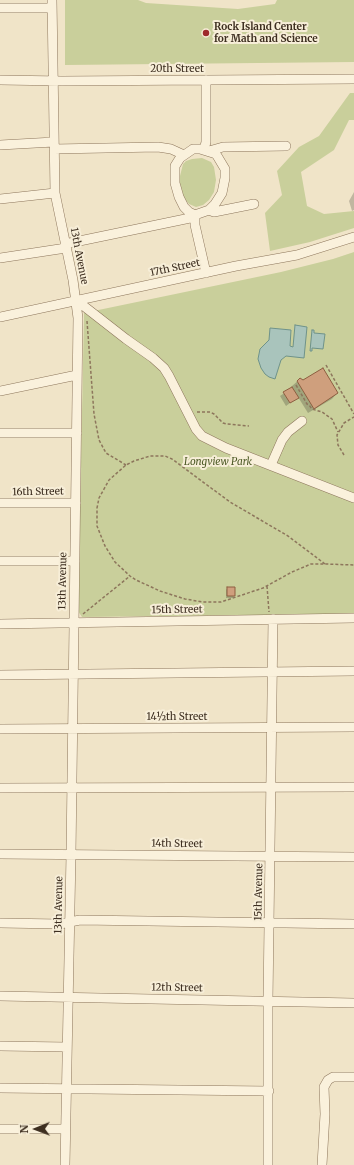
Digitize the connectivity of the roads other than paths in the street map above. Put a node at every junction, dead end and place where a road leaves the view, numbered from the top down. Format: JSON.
{"nodes":[{"id":1,"x":52,"y":4,"type":"edge"},
{"id":2,"x":0,"y":8,"type":"edge"},
{"id":3,"x":354,"y":79,"type":"edge"},
{"id":4,"x":0,"y":80,"type":"edge"},
{"id":5,"x":206,"y":80,"type":"junction"},
{"id":6,"x":53,"y":81,"type":"junction"},
{"id":7,"x":0,"y":145,"type":"edge"},
{"id":8,"x":54,"y":146,"type":"junction"},
{"id":9,"x":286,"y":146,"type":"dead end"},
{"id":10,"x":207,"y":150,"type":"junction"},
{"id":11,"x":184,"y":155,"type":"junction"},
{"id":12,"x":55,"y":193,"type":"junction"},
{"id":13,"x":0,"y":200,"type":"edge"},
{"id":14,"x":254,"y":204,"type":"dead end"},
{"id":15,"x":209,"y":210,"type":"junction"},
{"id":16,"x":195,"y":216,"type":"junction"},
{"id":17,"x":354,"y":237,"type":"edge"},
{"id":18,"x":65,"y":246,"type":"junction"},
{"id":19,"x":0,"y":258,"type":"edge"},
{"id":20,"x":206,"y":273,"type":"junction"},
{"id":21,"x":76,"y":300,"type":"junction"},
{"id":22,"x":0,"y":317,"type":"edge"},
{"id":23,"x":77,"y":375,"type":"junction"},
{"id":24,"x":0,"y":391,"type":"edge"},
{"id":25,"x":302,"y":421,"type":"dead end"},
{"id":26,"x":0,"y":433,"type":"edge"},
{"id":27,"x":77,"y":433,"type":"junction"},
{"id":28,"x":271,"y":465,"type":"junction"},
{"id":29,"x":354,"y":498,"type":"edge"},
{"id":30,"x":76,"y":503,"type":"junction"},
{"id":31,"x":0,"y":504,"type":"edge"},
{"id":32,"x":0,"y":561,"type":"edge"},
{"id":33,"x":75,"y":561,"type":"junction"},
{"id":34,"x":354,"y":618,"type":"edge"},
{"id":35,"x":271,"y":619,"type":"junction"},
{"id":36,"x":74,"y":623,"type":"junction"},
{"id":37,"x":0,"y":624,"type":"edge"},
{"id":38,"x":354,"y":670,"type":"edge"},
{"id":39,"x":273,"y":671,"type":"junction"},
{"id":40,"x":73,"y":674,"type":"junction"},
{"id":41,"x":0,"y":675,"type":"edge"},
{"id":42,"x":354,"y":726,"type":"edge"},
{"id":43,"x":272,"y":727,"type":"junction"},
{"id":44,"x":72,"y":728,"type":"junction"},
{"id":45,"x":0,"y":729,"type":"edge"},
{"id":46,"x":271,"y":787,"type":"junction"},
{"id":47,"x":354,"y":787,"type":"edge"},
{"id":48,"x":0,"y":788,"type":"edge"},
{"id":49,"x":72,"y":788,"type":"junction"},
{"id":50,"x":0,"y":854,"type":"edge"},
{"id":51,"x":71,"y":854,"type":"junction"},
{"id":52,"x":270,"y":857,"type":"junction"},
{"id":53,"x":354,"y":857,"type":"edge"},
{"id":54,"x":70,"y":922,"type":"junction"},
{"id":55,"x":0,"y":923,"type":"edge"},
{"id":56,"x":269,"y":923,"type":"junction"},
{"id":57,"x":354,"y":924,"type":"edge"},
{"id":58,"x":0,"y":996,"type":"edge"},
{"id":59,"x":68,"y":997,"type":"junction"},
{"id":60,"x":268,"y":1001,"type":"junction"},
{"id":61,"x":354,"y":1002,"type":"edge"},
{"id":62,"x":0,"y":1046,"type":"edge"},
{"id":63,"x":66,"y":1047,"type":"junction"},
{"id":64,"x":354,"y":1077,"type":"edge"},
{"id":65,"x":0,"y":1088,"type":"edge"},
{"id":66,"x":66,"y":1088,"type":"junction"},
{"id":67,"x":269,"y":1091,"type":"junction"},
{"id":68,"x":0,"y":1129,"type":"edge"},
{"id":69,"x":65,"y":1129,"type":"junction"},
{"id":70,"x":65,"y":1165,"type":"edge"},
{"id":71,"x":268,"y":1165,"type":"edge"},
{"id":72,"x":322,"y":1165,"type":"edge"}],
"edges":[{"from":1,"to":2,"type":"street"},
{"from":1,"to":6,"type":"street","name":"13th Avenue"},
{"from":3,"to":5,"type":"street","name":"20th Street"},
{"from":4,"to":6,"type":"street","name":"20th Street"},
{"from":5,"to":6,"type":"street","name":"20th Street"},
{"from":5,"to":10,"type":"street"},
{"from":6,"to":8,"type":"street","name":"13th Avenue"},
{"from":7,"to":8,"type":"street"},
{"from":8,"to":11,"type":"street"},
{"from":8,"to":12,"type":"street","name":"13th Avenue"},
{"from":9,"to":10,"type":"street"},
{"from":10,"to":11,"type":"street"},
{"from":10,"to":15,"type":"street"},
{"from":11,"to":16,"type":"street"},
{"from":12,"to":13,"type":"street"},
{"from":12,"to":18,"type":"street","name":"13th Avenue"},
{"from":14,"to":15,"type":"street"},
{"from":15,"to":16,"type":"street"},
{"from":16,"to":18,"type":"street"},
{"from":16,"to":20,"type":"street"},
{"from":17,"to":20,"type":"street","name":"17th Street"},
{"from":18,"to":19,"type":"street"},
{"from":18,"to":21,"type":"street","name":"13th Avenue"},
{"from":20,"to":21,"type":"street","name":"17th Street"},
{"from":21,"to":22,"type":"street","name":"17th Street"},
{"from":21,"to":23,"type":"street","name":"13th Avenue"},
{"from":21,"to":28,"type":"street"},
{"from":23,"to":24,"type":"street"},
{"from":23,"to":27,"type":"street","name":"13th Avenue"},
{"from":25,"to":28,"type":"street"},
{"from":26,"to":27,"type":"street"},
{"from":27,"to":30,"type":"street","name":"13th Avenue"},
{"from":28,"to":29,"type":"street"},
{"from":30,"to":31,"type":"street","name":"16th Street"},
{"from":30,"to":33,"type":"street","name":"13th Avenue"},
{"from":32,"to":33,"type":"street"},
{"from":33,"to":36,"type":"street","name":"13th Avenue"},
{"from":34,"to":35,"type":"street","name":"15th Street"},
{"from":35,"to":36,"type":"street","name":"15th Street"},
{"from":35,"to":39,"type":"street","name":"15th Avenue"},
{"from":36,"to":37,"type":"street","name":"15th Street"},
{"from":36,"to":40,"type":"street","name":"13th Avenue"},
{"from":38,"to":39,"type":"street"},
{"from":39,"to":40,"type":"street"},
{"from":39,"to":43,"type":"street","name":"15th Avenue"},
{"from":40,"to":41,"type":"street"},
{"from":40,"to":44,"type":"street","name":"13th Avenue"},
{"from":42,"to":43,"type":"street","name":"14½th Street"},
{"from":43,"to":44,"type":"street","name":"14½th Street"},
{"from":43,"to":46,"type":"street","name":"15th Avenue"},
{"from":44,"to":45,"type":"street","name":"14½th Street"},
{"from":44,"to":49,"type":"street","name":"13th Avenue"},
{"from":46,"to":47,"type":"street"},
{"from":46,"to":49,"type":"street"},
{"from":46,"to":52,"type":"street","name":"15th Avenue"},
{"from":48,"to":49,"type":"street"},
{"from":49,"to":51,"type":"street","name":"13th Avenue"},
{"from":50,"to":51,"type":"street","name":"14th Street"},
{"from":51,"to":52,"type":"street","name":"14th Street"},
{"from":51,"to":54,"type":"street","name":"13th Avenue"},
{"from":52,"to":53,"type":"street","name":"14th Street"},
{"from":52,"to":56,"type":"street","name":"15th Avenue"},
{"from":54,"to":55,"type":"street"},
{"from":54,"to":56,"type":"street"},
{"from":54,"to":59,"type":"street","name":"13th Avenue"},
{"from":56,"to":57,"type":"street"},
{"from":56,"to":60,"type":"street","name":"15th Avenue"},
{"from":58,"to":59,"type":"street","name":"12th Street"},
{"from":59,"to":60,"type":"street","name":"12th Street"},
{"from":59,"to":63,"type":"street","name":"13th Avenue"},
{"from":60,"to":61,"type":"street","name":"12th Street"},
{"from":60,"to":67,"type":"street","name":"15th Avenue"},
{"from":62,"to":63,"type":"street"},
{"from":63,"to":66,"type":"street","name":"13th Avenue"},
{"from":64,"to":72,"type":"street"},
{"from":65,"to":66,"type":"street"},
{"from":66,"to":67,"type":"street"},
{"from":66,"to":69,"type":"street","name":"13th Avenue"},
{"from":67,"to":71,"type":"street","name":"15th Avenue"},
{"from":68,"to":69,"type":"street"},
{"from":69,"to":70,"type":"street","name":"13th Avenue"}]}
